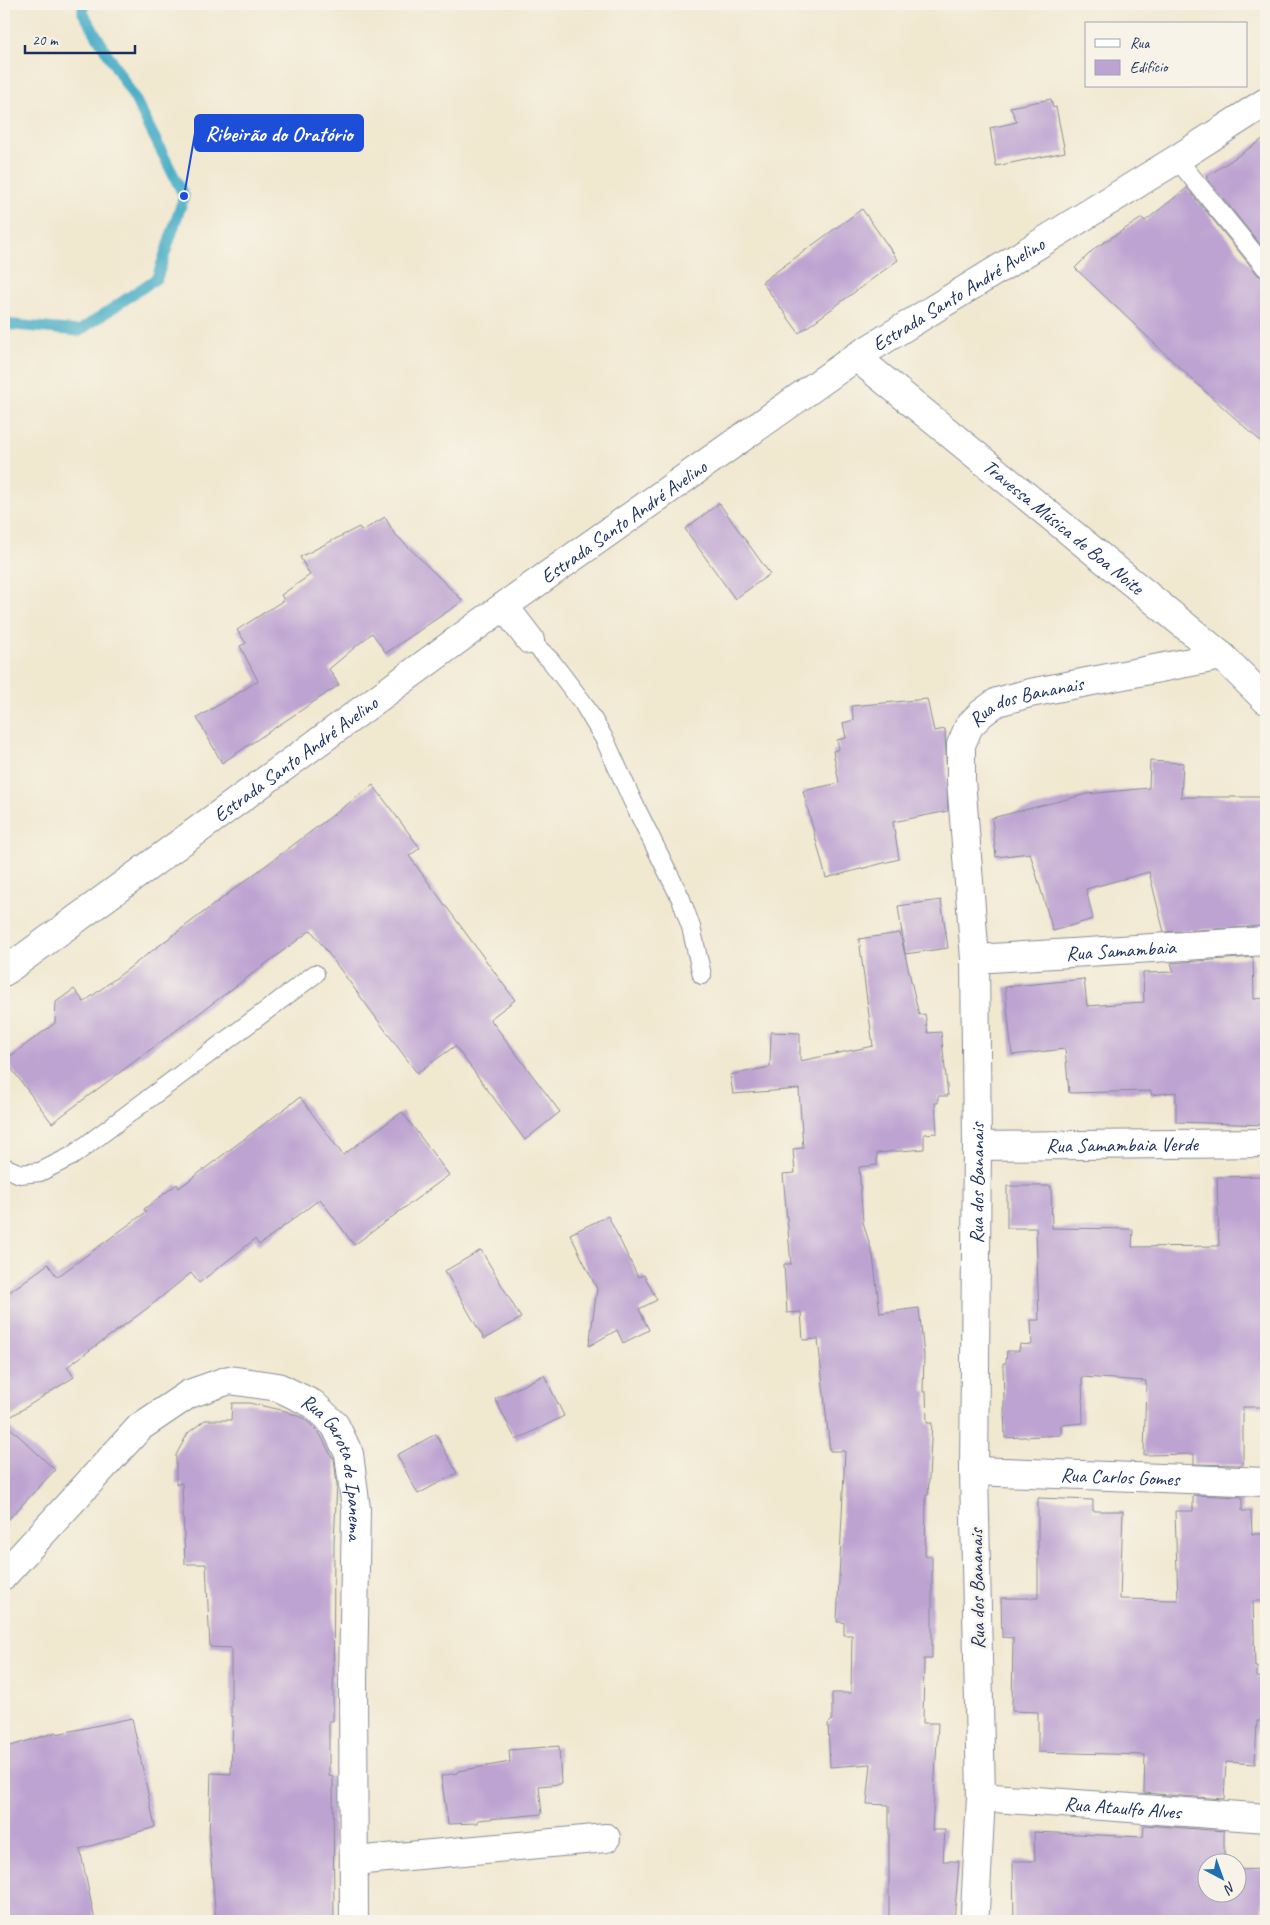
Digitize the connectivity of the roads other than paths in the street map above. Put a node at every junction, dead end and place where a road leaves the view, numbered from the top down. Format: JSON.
{"nodes":[{"id":1,"x":1266,"y":102,"type":"edge"},
{"id":2,"x":1177,"y":159,"type":"junction"},
{"id":3,"x":1266,"y":268,"type":"edge"},
{"id":4,"x":856,"y":357,"type":"junction"},
{"id":5,"x":504,"y":606,"type":"junction"},
{"id":6,"x":530,"y":640,"type":"joint"},
{"id":7,"x":1222,"y":656,"type":"junction"},
{"id":8,"x":1266,"y":700,"type":"edge"},
{"id":9,"x":1266,"y":940,"type":"edge"},
{"id":10,"x":975,"y":959,"type":"junction"},
{"id":11,"x":4,"y":972,"type":"edge"},
{"id":12,"x":315,"y":974,"type":"dead end"},
{"id":13,"x":702,"y":975,"type":"dead end"},
{"id":14,"x":1266,"y":1143,"type":"edge"},
{"id":15,"x":977,"y":1146,"type":"junction"},
{"id":16,"x":4,"y":1167,"type":"edge"},
{"id":17,"x":974,"y":1471,"type":"junction"},
{"id":18,"x":1266,"y":1482,"type":"edge"},
{"id":19,"x":4,"y":1576,"type":"edge"},
{"id":20,"x":981,"y":1797,"type":"junction"},
{"id":21,"x":1266,"y":1818,"type":"edge"},
{"id":22,"x":606,"y":1838,"type":"dead end"},
{"id":23,"x":354,"y":1861,"type":"junction"},
{"id":24,"x":975,"y":1911,"type":"dead end"},
{"id":25,"x":354,"y":1921,"type":"edge"}],
"edges":[{"from":1,"to":2,"type":"street","name":"Estrada Santo André Avelino"},
{"from":2,"to":3,"type":"lane"},
{"from":2,"to":4,"type":"street","name":"Estrada Santo André Avelino"},
{"from":4,"to":5,"type":"street","name":"Estrada Santo André Avelino"},
{"from":4,"to":7,"type":"street","name":"Travessa Música de Boa Noite"},
{"from":5,"to":6,"type":"street"},
{"from":5,"to":11,"type":"street","name":"Estrada Santo André Avelino"},
{"from":6,"to":13,"type":"lane"},
{"from":7,"to":8,"type":"street","name":"Travessa Música de Boa Noite"},
{"from":7,"to":10,"type":"street","name":"Rua dos Bananais"},
{"from":9,"to":10,"type":"street","name":"Rua Samambaia"},
{"from":10,"to":15,"type":"street","name":"Rua dos Bananais"},
{"from":12,"to":16,"type":"lane"},
{"from":14,"to":15,"type":"street","name":"Rua Samambaia Verde"},
{"from":15,"to":17,"type":"street","name":"Rua dos Bananais"},
{"from":17,"to":18,"type":"street","name":"Rua Carlos Gomes"},
{"from":17,"to":20,"type":"street","name":"Rua dos Bananais"},
{"from":19,"to":23,"type":"street","name":"Rua Garota de Ipanema"},
{"from":20,"to":21,"type":"street","name":"Rua Ataulfo Alves"},
{"from":20,"to":24,"type":"street","name":"Rua dos Bananais"},
{"from":22,"to":23,"type":"street"},
{"from":23,"to":25,"type":"street","name":"Rua Garota de Ipanema"}]}
